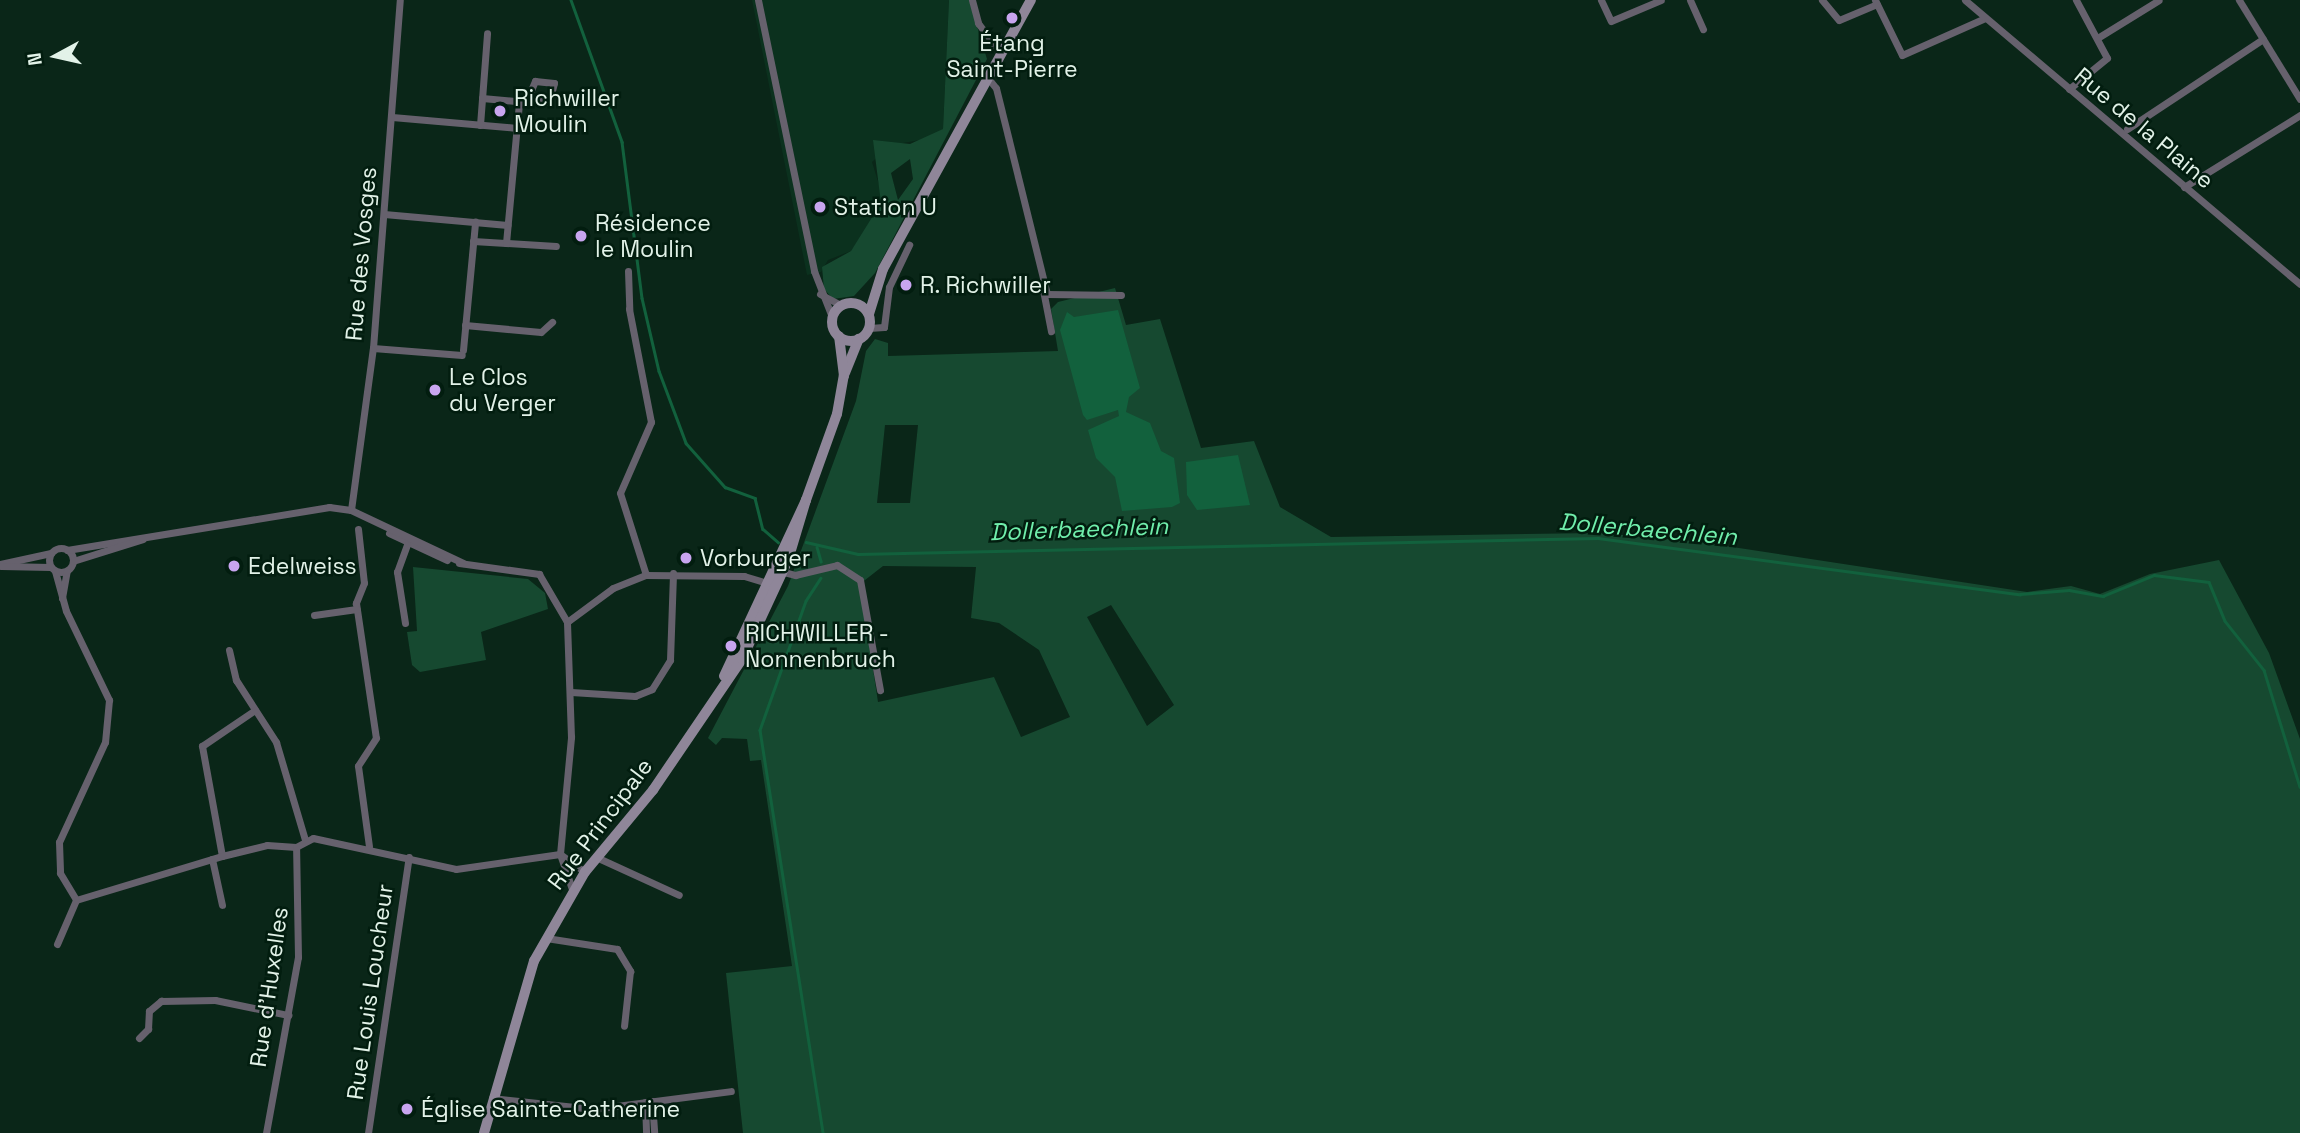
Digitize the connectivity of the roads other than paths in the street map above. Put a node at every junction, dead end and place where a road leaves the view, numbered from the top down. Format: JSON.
{"nodes":[{"id":1,"x":400,"y":0,"type":"edge"},
{"id":2,"x":758,"y":0,"type":"edge"},
{"id":3,"x":972,"y":0,"type":"edge"},
{"id":4,"x":1031,"y":0,"type":"edge"},
{"id":5,"x":1601,"y":0,"type":"edge"},
{"id":6,"x":1661,"y":0,"type":"edge"},
{"id":7,"x":1690,"y":0,"type":"edge"},
{"id":8,"x":1822,"y":0,"type":"edge"},
{"id":9,"x":1965,"y":0,"type":"edge"},
{"id":10,"x":2076,"y":0,"type":"edge"},
{"id":11,"x":2159,"y":0,"type":"edge"},
{"id":12,"x":2239,"y":0,"type":"edge"},
{"id":13,"x":1876,"y":2,"type":"edge"},
{"id":14,"x":1985,"y":18,"type":"junction"},
{"id":15,"x":1703,"y":29,"type":"dead end"},
{"id":16,"x":487,"y":33,"type":"dead end"},
{"id":17,"x":2099,"y":37,"type":"junction"},
{"id":18,"x":2263,"y":39,"type":"junction"},
{"id":19,"x":1001,"y":53,"type":"junction"},
{"id":20,"x":987,"y":77,"type":"junction"},
{"id":21,"x":2068,"y":89,"type":"junction"},
{"id":22,"x":532,"y":98,"type":"dead end"},
{"id":23,"x":482,"y":99,"type":"junction"},
{"id":24,"x":2300,"y":99,"type":"edge"},
{"id":25,"x":519,"y":102,"type":"junction"},
{"id":26,"x":2300,"y":115,"type":"edge"},
{"id":27,"x":392,"y":117,"type":"junction"},
{"id":28,"x":480,"y":125,"type":"junction"},
{"id":29,"x":517,"y":128,"type":"junction"},
{"id":30,"x":2127,"y":129,"type":"dead end"},
{"id":31,"x":2184,"y":187,"type":"junction"},
{"id":32,"x":384,"y":214,"type":"junction"},
{"id":33,"x":475,"y":222,"type":"junction"},
{"id":34,"x":508,"y":225,"type":"junction"},
{"id":35,"x":473,"y":241,"type":"junction"},
{"id":36,"x":506,"y":243,"type":"junction"},
{"id":37,"x":909,"y":245,"type":"dead end"},
{"id":38,"x":556,"y":246,"type":"dead end"},
{"id":39,"x":883,"y":269,"type":"junction"},
{"id":40,"x":628,"y":271,"type":"dead end"},
{"id":41,"x":1041,"y":283,"type":"junction"},
{"id":42,"x":2300,"y":284,"type":"edge"},
{"id":43,"x":819,"y":293,"type":"junction"},
{"id":44,"x":1121,"y":295,"type":"dead end"},
{"id":45,"x":855,"y":303,"type":"junction"},
{"id":46,"x":841,"y":305,"type":"junction"},
{"id":47,"x":869,"y":314,"type":"junction"},
{"id":48,"x":832,"y":317,"type":"junction"},
{"id":49,"x":552,"y":322,"type":"dead end"},
{"id":50,"x":465,"y":325,"type":"junction"},
{"id":51,"x":869,"y":328,"type":"junction"},
{"id":52,"x":1051,"y":331,"type":"dead end"},
{"id":53,"x":839,"y":336,"type":"junction"},
{"id":54,"x":859,"y":339,"type":"junction"},
{"id":55,"x":373,"y":348,"type":"junction"},
{"id":56,"x":844,"y":376,"type":"junction"},
{"id":57,"x":351,"y":510,"type":"junction"},
{"id":58,"x":363,"y":514,"type":"junction"},
{"id":59,"x":358,"y":529,"type":"dead end"},
{"id":60,"x":157,"y":534,"type":"junction"},
{"id":61,"x":407,"y":545,"type":"junction"},
{"id":62,"x":67,"y":550,"type":"junction"},
{"id":63,"x":51,"y":553,"type":"junction"},
{"id":64,"x":73,"y":561,"type":"junction"},
{"id":65,"x":463,"y":564,"type":"junction"},
{"id":66,"x":0,"y":565,"type":"edge"},
{"id":67,"x":53,"y":569,"type":"junction"},
{"id":68,"x":67,"y":571,"type":"junction"},
{"id":69,"x":779,"y":571,"type":"junction"},
{"id":70,"x":673,"y":573,"type":"junction"},
{"id":71,"x":646,"y":575,"type":"junction"},
{"id":72,"x":773,"y":585,"type":"junction"},
{"id":73,"x":62,"y":599,"type":"junction"},
{"id":74,"x":357,"y":609,"type":"junction"},
{"id":75,"x":314,"y":615,"type":"dead end"},
{"id":76,"x":567,"y":622,"type":"junction"},
{"id":77,"x":405,"y":623,"type":"dead end"},
{"id":78,"x":229,"y":650,"type":"dead end"},
{"id":79,"x":880,"y":690,"type":"dead end"},
{"id":80,"x":571,"y":692,"type":"junction"},
{"id":81,"x":254,"y":710,"type":"junction"},
{"id":82,"x":305,"y":840,"type":"junction"},
{"id":83,"x":369,"y":846,"type":"junction"},
{"id":84,"x":296,"y":847,"type":"junction"},
{"id":85,"x":560,"y":854,"type":"junction"},
{"id":86,"x":222,"y":856,"type":"junction"},
{"id":87,"x":409,"y":857,"type":"junction"},
{"id":88,"x":596,"y":857,"type":"junction"},
{"id":89,"x":212,"y":859,"type":"junction"},
{"id":90,"x":585,"y":872,"type":"junction"},
{"id":91,"x":573,"y":892,"type":"junction"},
{"id":92,"x":679,"y":895,"type":"dead end"},
{"id":93,"x":76,"y":900,"type":"junction"},
{"id":94,"x":222,"y":905,"type":"dead end"},
{"id":95,"x":546,"y":938,"type":"junction"},
{"id":96,"x":57,"y":944,"type":"dead end"},
{"id":97,"x":288,"y":1015,"type":"junction"},
{"id":98,"x":624,"y":1026,"type":"dead end"},
{"id":99,"x":139,"y":1038,"type":"dead end"},
{"id":100,"x":732,"y":1091,"type":"dead end"},
{"id":101,"x":491,"y":1098,"type":"junction"},
{"id":102,"x":649,"y":1102,"type":"junction"},
{"id":103,"x":266,"y":1133,"type":"edge"},
{"id":104,"x":368,"y":1133,"type":"edge"},
{"id":105,"x":484,"y":1133,"type":"edge"},
{"id":106,"x":646,"y":1133,"type":"edge"},
{"id":107,"x":654,"y":1133,"type":"edge"}],
"edges":[{"from":1,"to":27,"type":"street","name":"Rue des Vosges"},
{"from":2,"to":43,"type":"street"},
{"from":3,"to":19,"type":"street"},
{"from":4,"to":19,"type":"main road"},
{"from":5,"to":6,"type":"street"},
{"from":7,"to":15,"type":"street"},
{"from":8,"to":13,"type":"street"},
{"from":9,"to":14,"type":"street","name":"Rue de la Plaine"},
{"from":10,"to":17,"type":"street"},
{"from":11,"to":17,"type":"street"},
{"from":12,"to":18,"type":"street"},
{"from":13,"to":14,"type":"street"},
{"from":14,"to":21,"type":"street","name":"Rue de la Plaine"},
{"from":16,"to":23,"type":"street"},
{"from":17,"to":21,"type":"street"},
{"from":18,"to":24,"type":"street"},
{"from":18,"to":30,"type":"street"},
{"from":19,"to":20,"type":"main road"},
{"from":20,"to":39,"type":"main road"},
{"from":20,"to":41,"type":"street"},
{"from":21,"to":31,"type":"street","name":"Rue de la Plaine"},
{"from":22,"to":25,"type":"street"},
{"from":23,"to":25,"type":"street"},
{"from":23,"to":28,"type":"street"},
{"from":25,"to":29,"type":"street"},
{"from":26,"to":31,"type":"street"},
{"from":27,"to":28,"type":"street"},
{"from":27,"to":32,"type":"street","name":"Rue des Vosges"},
{"from":28,"to":29,"type":"street"},
{"from":29,"to":34,"type":"street"},
{"from":31,"to":42,"type":"street","name":"Rue de la Plaine"},
{"from":32,"to":33,"type":"street"},
{"from":32,"to":55,"type":"street","name":"Rue des Vosges"},
{"from":33,"to":34,"type":"street"},
{"from":33,"to":35,"type":"street"},
{"from":34,"to":36,"type":"street"},
{"from":35,"to":36,"type":"street"},
{"from":35,"to":50,"type":"street"},
{"from":36,"to":38,"type":"street"},
{"from":37,"to":51,"type":"street"},
{"from":39,"to":45,"type":"main road"},
{"from":39,"to":47,"type":"main road"},
{"from":40,"to":71,"type":"street"},
{"from":41,"to":44,"type":"street"},
{"from":41,"to":52,"type":"street"},
{"from":43,"to":46,"type":"street"},
{"from":43,"to":48,"type":"street"},
{"from":45,"to":46,"type":"main road"},
{"from":45,"to":47,"type":"main road"},
{"from":46,"to":48,"type":"main road"},
{"from":47,"to":51,"type":"main road"},
{"from":48,"to":53,"type":"main road"},
{"from":49,"to":50,"type":"street"},
{"from":50,"to":55,"type":"street"},
{"from":51,"to":54,"type":"main road"},
{"from":53,"to":54,"type":"main road"},
{"from":53,"to":56,"type":"main road"},
{"from":54,"to":56,"type":"main road","name":"Rue Principale"},
{"from":55,"to":57,"type":"street","name":"Rue des Vosges"},
{"from":56,"to":69,"type":"main road","name":"Rue Principale"},
{"from":57,"to":58,"type":"street"},
{"from":57,"to":60,"type":"street"},
{"from":58,"to":61,"type":"street"},
{"from":58,"to":65,"type":"street"},
{"from":59,"to":74,"type":"street"},
{"from":60,"to":62,"type":"street"},
{"from":60,"to":64,"type":"street"},
{"from":61,"to":65,"type":"street"},
{"from":61,"to":77,"type":"street"},
{"from":62,"to":63,"type":"street"},
{"from":62,"to":64,"type":"street"},
{"from":63,"to":66,"type":"street"},
{"from":63,"to":67,"type":"street"},
{"from":64,"to":68,"type":"street"},
{"from":65,"to":76,"type":"street"},
{"from":66,"to":67,"type":"street"},
{"from":67,"to":68,"type":"street"},
{"from":67,"to":73,"type":"street"},
{"from":68,"to":73,"type":"street"},
{"from":69,"to":72,"type":"main road","name":"Rue Principale"},
{"from":69,"to":79,"type":"street"},
{"from":70,"to":71,"type":"street"},
{"from":70,"to":72,"type":"street"},
{"from":70,"to":80,"type":"street"},
{"from":71,"to":76,"type":"street"},
{"from":72,"to":88,"type":"main road","name":"Rue Principale"},
{"from":73,"to":93,"type":"street"},
{"from":74,"to":75,"type":"street"},
{"from":74,"to":83,"type":"street"},
{"from":76,"to":80,"type":"street"},
{"from":78,"to":81,"type":"street"},
{"from":80,"to":85,"type":"street"},
{"from":81,"to":82,"type":"street"},
{"from":81,"to":86,"type":"street"},
{"from":82,"to":83,"type":"street"},
{"from":82,"to":84,"type":"street"},
{"from":83,"to":87,"type":"street"},
{"from":84,"to":86,"type":"street"},
{"from":84,"to":97,"type":"street","name":"Rue d'Huxelles"},
{"from":85,"to":87,"type":"street"},
{"from":85,"to":90,"type":"street"},
{"from":85,"to":91,"type":"street"},
{"from":86,"to":89,"type":"street"},
{"from":87,"to":104,"type":"street","name":"Rue Louis Loucheur"},
{"from":88,"to":90,"type":"main road","name":"Rue Principale"},
{"from":88,"to":92,"type":"street"},
{"from":89,"to":93,"type":"street"},
{"from":89,"to":94,"type":"street"},
{"from":90,"to":91,"type":"main road","name":"Rue Principale"},
{"from":91,"to":95,"type":"main road","name":"Rue Principale"},
{"from":93,"to":96,"type":"street"},
{"from":95,"to":98,"type":"street"},
{"from":95,"to":101,"type":"main road","name":"Rue Principale"},
{"from":97,"to":99,"type":"street"},
{"from":97,"to":103,"type":"street","name":"Rue d'Huxelles"},
{"from":100,"to":102,"type":"street"},
{"from":101,"to":102,"type":"street"},
{"from":101,"to":105,"type":"main road","name":"Rue Principale"},
{"from":102,"to":106,"type":"street"},
{"from":102,"to":107,"type":"street"}]}
